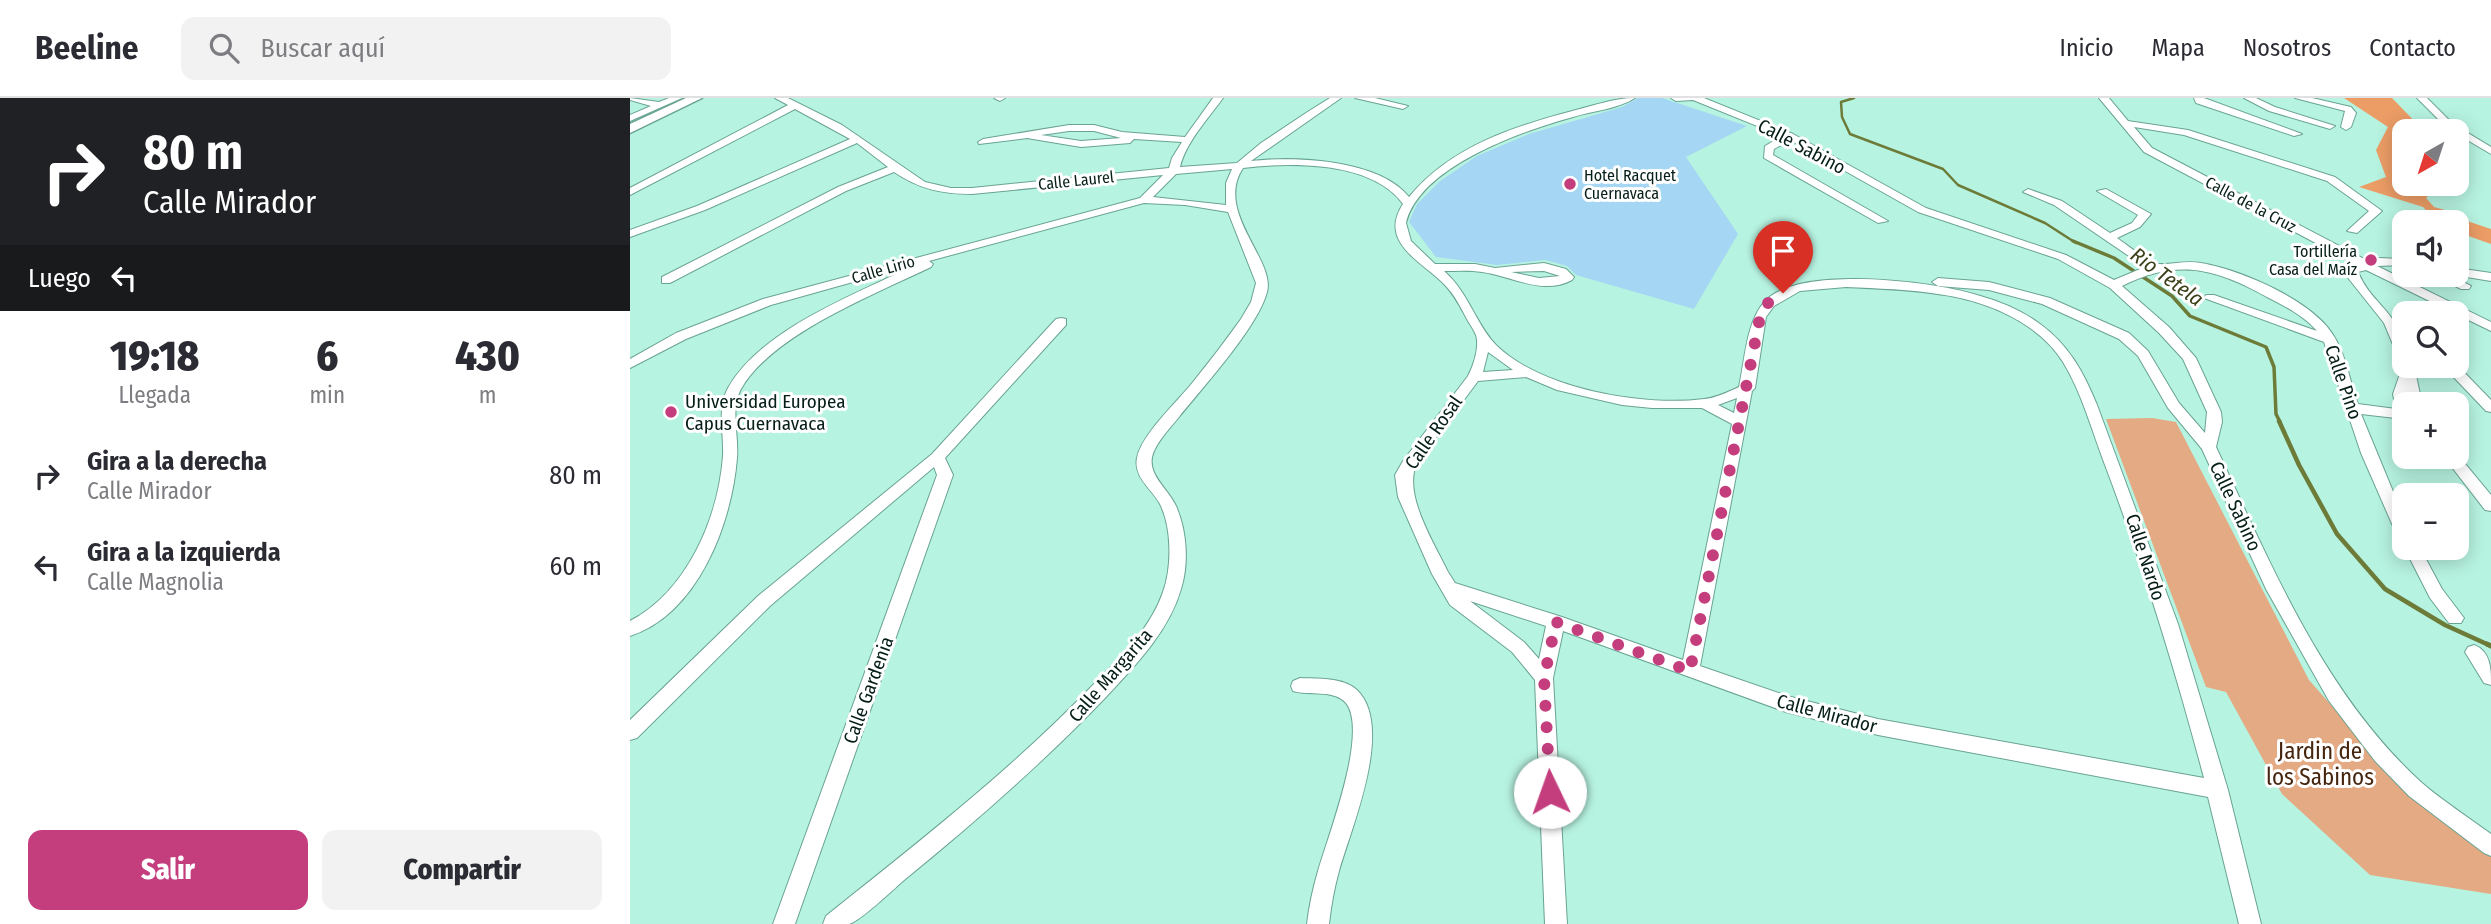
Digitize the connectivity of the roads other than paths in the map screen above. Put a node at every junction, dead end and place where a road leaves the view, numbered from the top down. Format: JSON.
{"nodes":[{"id":1,"x":632,"y":98,"type":"edge"},
{"id":2,"x":677,"y":98,"type":"edge"},
{"id":3,"x":696,"y":98,"type":"edge"},
{"id":4,"x":780,"y":98,"type":"edge"},
{"id":5,"x":1218,"y":98,"type":"edge"},
{"id":6,"x":1336,"y":98,"type":"edge"},
{"id":7,"x":1360,"y":98,"type":"edge"},
{"id":8,"x":1630,"y":98,"type":"edge"},
{"id":9,"x":1676,"y":98,"type":"edge"},
{"id":10,"x":1694,"y":98,"type":"edge"},
{"id":11,"x":2104,"y":98,"type":"edge"},
{"id":12,"x":2199,"y":98,"type":"edge"},
{"id":13,"x":2249,"y":98,"type":"edge"},
{"id":14,"x":2300,"y":98,"type":"edge"},
{"id":15,"x":2422,"y":98,"type":"edge"},
{"id":16,"x":660,"y":105,"type":"junction"},
{"id":17,"x":795,"y":105,"type":"junction"},
{"id":18,"x":1403,"y":106,"type":"dead end"},
{"id":19,"x":630,"y":117,"type":"edge"},
{"id":20,"x":2124,"y":123,"type":"junction"},
{"id":21,"x":2330,"y":125,"type":"dead end"},
{"id":22,"x":834,"y":126,"type":"junction"},
{"id":23,"x":2346,"y":127,"type":"dead end"},
{"id":24,"x":630,"y":129,"type":"edge"},
{"id":25,"x":2297,"y":134,"type":"dead end"},
{"id":26,"x":1790,"y":136,"type":"junction"},
{"id":27,"x":1121,"y":137,"type":"junction"},
{"id":28,"x":858,"y":139,"type":"junction"},
{"id":29,"x":1187,"y":142,"type":"junction"},
{"id":30,"x":2491,"y":151,"type":"edge"},
{"id":31,"x":810,"y":159,"type":"junction"},
{"id":32,"x":1239,"y":166,"type":"junction"},
{"id":33,"x":894,"y":168,"type":"junction"},
{"id":34,"x":1174,"y":170,"type":"junction"},
{"id":35,"x":1430,"y":180,"type":"junction"},
{"id":36,"x":1404,"y":185,"type":"junction"},
{"id":37,"x":2028,"y":191,"type":"dead end"},
{"id":38,"x":2102,"y":191,"type":"dead end"},
{"id":39,"x":630,"y":192,"type":"edge"},
{"id":40,"x":1144,"y":201,"type":"junction"},
{"id":41,"x":1409,"y":204,"type":"junction"},
{"id":42,"x":1231,"y":209,"type":"junction"},
{"id":43,"x":1882,"y":221,"type":"dead end"},
{"id":44,"x":2353,"y":231,"type":"dead end"},
{"id":45,"x":630,"y":234,"type":"edge"},
{"id":46,"x":2109,"y":237,"type":"junction"},
{"id":47,"x":947,"y":253,"type":"junction"},
{"id":48,"x":2392,"y":263,"type":"edge"},
{"id":49,"x":2366,"y":264,"type":"junction"},
{"id":50,"x":1435,"y":268,"type":"junction"},
{"id":51,"x":2151,"y":268,"type":"junction"},
{"id":52,"x":1496,"y":271,"type":"junction"},
{"id":53,"x":2469,"y":274,"type":"edge"},
{"id":54,"x":2491,"y":277,"type":"edge"},
{"id":55,"x":666,"y":280,"type":"dead end"},
{"id":56,"x":2114,"y":285,"type":"junction"},
{"id":57,"x":1966,"y":289,"type":"junction"},
{"id":58,"x":2423,"y":293,"type":"junction"},
{"id":59,"x":2210,"y":298,"type":"dead end"},
{"id":60,"x":2428,"y":301,"type":"edge"},
{"id":61,"x":2439,"y":301,"type":"edge"},
{"id":62,"x":2469,"y":312,"type":"edge"},
{"id":63,"x":2491,"y":312,"type":"edge"},
{"id":64,"x":2469,"y":316,"type":"edge"},
{"id":65,"x":1061,"y":322,"type":"dead end"},
{"id":66,"x":2392,"y":327,"type":"edge"},
{"id":67,"x":2491,"y":327,"type":"edge"},
{"id":68,"x":1484,"y":337,"type":"junction"},
{"id":69,"x":2329,"y":339,"type":"junction"},
{"id":70,"x":630,"y":364,"type":"edge"},
{"id":71,"x":1531,"y":373,"type":"junction"},
{"id":72,"x":1474,"y":377,"type":"junction"},
{"id":73,"x":2404,"y":378,"type":"edge"},
{"id":74,"x":2462,"y":378,"type":"edge"},
{"id":75,"x":1748,"y":388,"type":"junction"},
{"id":76,"x":1705,"y":404,"type":"junction"},
{"id":77,"x":2352,"y":408,"type":"junction"},
{"id":78,"x":2491,"y":408,"type":"edge"},
{"id":79,"x":1741,"y":423,"type":"junction"},
{"id":80,"x":2209,"y":447,"type":"junction"},
{"id":81,"x":937,"y":457,"type":"junction"},
{"id":82,"x":2461,"y":469,"type":"edge"},
{"id":83,"x":2392,"y":504,"type":"edge"},
{"id":84,"x":2491,"y":506,"type":"edge"},
{"id":85,"x":2418,"y":560,"type":"edge"},
{"id":86,"x":1449,"y":588,"type":"junction"},
{"id":87,"x":2455,"y":618,"type":"dead end"},
{"id":88,"x":1556,"y":622,"type":"junction"},
{"id":89,"x":630,"y":629,"type":"edge"},
{"id":90,"x":2474,"y":652,"type":"dead end"},
{"id":91,"x":1690,"y":671,"type":"junction"},
{"id":92,"x":1544,"y":678,"type":"junction"},
{"id":93,"x":2491,"y":678,"type":"edge"},
{"id":94,"x":1300,"y":686,"type":"dead end"},
{"id":95,"x":630,"y":732,"type":"edge"},
{"id":96,"x":2218,"y":790,"type":"junction"},
{"id":97,"x":2491,"y":846,"type":"edge"},
{"id":98,"x":784,"y":924,"type":"edge"},
{"id":99,"x":834,"y":924,"type":"edge"},
{"id":100,"x":1318,"y":924,"type":"edge"},
{"id":101,"x":1556,"y":924,"type":"edge"},
{"id":102,"x":2250,"y":924,"type":"edge"}],
"edges":[{"from":1,"to":16,"type":"street"},
{"from":2,"to":16,"type":"street"},
{"from":3,"to":24,"type":"main road"},
{"from":4,"to":17,"type":"street","name":"Calle Laurel"},
{"from":5,"to":29,"type":"street"},
{"from":6,"to":32,"type":"street"},
{"from":7,"to":18,"type":"street"},
{"from":8,"to":35,"type":"street"},
{"from":9,"to":10,"type":"street","name":"Calle Sabino"},
{"from":10,"to":26,"type":"street","name":"Calle Sabino"},
{"from":11,"to":20,"type":"street","name":"Calle de la Cruz"},
{"from":12,"to":25,"type":"street"},
{"from":13,"to":21,"type":"street"},
{"from":14,"to":23,"type":"street"},
{"from":15,"to":30,"type":"street"},
{"from":16,"to":19,"type":"street"},
{"from":17,"to":22,"type":"street","name":"Calle Laurel"},
{"from":17,"to":39,"type":"street"},
{"from":20,"to":44,"type":"street"},
{"from":20,"to":49,"type":"street","name":"Calle de la Cruz"},
{"from":22,"to":28,"type":"street","name":"Calle Laurel"},
{"from":22,"to":31,"type":"street"},
{"from":26,"to":43,"type":"street"},
{"from":26,"to":56,"type":"street","name":"Calle Sabino"},
{"from":27,"to":27,"type":"street"},
{"from":27,"to":29,"type":"street"},
{"from":28,"to":31,"type":"street"},
{"from":28,"to":33,"type":"street","name":"Calle Laurel"},
{"from":29,"to":34,"type":"street"},
{"from":31,"to":45,"type":"street"},
{"from":32,"to":34,"type":"street","name":"Calle Laurel"},
{"from":32,"to":36,"type":"street","name":"Calle Laurel"},
{"from":32,"to":42,"type":"street"},
{"from":33,"to":34,"type":"street","name":"Calle Laurel"},
{"from":33,"to":55,"type":"street"},
{"from":34,"to":40,"type":"street"},
{"from":35,"to":36,"type":"street"},
{"from":35,"to":41,"type":"street"},
{"from":36,"to":41,"type":"street","name":"Calle Laurel"},
{"from":37,"to":46,"type":"street"},
{"from":38,"to":46,"type":"street"},
{"from":40,"to":42,"type":"street"},
{"from":40,"to":47,"type":"street","name":"Calle Lirio"},
{"from":41,"to":50,"type":"street"},
{"from":42,"to":99,"type":"street","name":"Calle Margarita"},
{"from":46,"to":51,"type":"street"},
{"from":47,"to":70,"type":"street","name":"Calle Lirio"},
{"from":47,"to":89,"type":"street"},
{"from":48,"to":49,"type":"street"},
{"from":49,"to":58,"type":"street","name":"Calle de la Cruz"},
{"from":49,"to":66,"type":"street"},
{"from":50,"to":52,"type":"street"},
{"from":50,"to":68,"type":"street"},
{"from":51,"to":56,"type":"street","name":"Calle Pino"},
{"from":51,"to":69,"type":"street","name":"Calle Pino"},
{"from":52,"to":52,"type":"street"},
{"from":53,"to":54,"type":"street"},
{"from":56,"to":80,"type":"street","name":"Calle Sabino"},
{"from":57,"to":75,"type":"street","name":"Calle Nardo"},
{"from":57,"to":80,"type":"street"},
{"from":57,"to":96,"type":"street","name":"Calle Nardo"},
{"from":58,"to":60,"type":"street"},
{"from":58,"to":61,"type":"street","name":"Calle de la Cruz"},
{"from":59,"to":69,"type":"street"},
{"from":62,"to":63,"type":"street"},
{"from":64,"to":67,"type":"street","name":"Calle de la Cruz"},
{"from":65,"to":81,"type":"street"},
{"from":68,"to":71,"type":"street"},
{"from":68,"to":72,"type":"street","name":"Calle Rosal"},
{"from":69,"to":77,"type":"street","name":"Calle Pino"},
{"from":71,"to":72,"type":"street"},
{"from":71,"to":76,"type":"street"},
{"from":72,"to":86,"type":"street","name":"Calle Rosal"},
{"from":73,"to":77,"type":"street"},
{"from":74,"to":78,"type":"street"},
{"from":75,"to":76,"type":"street"},
{"from":75,"to":79,"type":"street","name":"Calle Nardo"},
{"from":76,"to":79,"type":"street"},
{"from":77,"to":83,"type":"street","name":"Calle Pino"},
{"from":79,"to":91,"type":"street","name":"Calle Nardo"},
{"from":80,"to":97,"type":"street","name":"Calle Sabino"},
{"from":81,"to":95,"type":"street"},
{"from":81,"to":98,"type":"street","name":"Calle Gardenia"},
{"from":82,"to":84,"type":"street"},
{"from":85,"to":87,"type":"street"},
{"from":86,"to":88,"type":"street","name":"Calle Mirador"},
{"from":86,"to":92,"type":"street","name":"Calle Rosal"},
{"from":88,"to":91,"type":"street","name":"Calle Mirador"},
{"from":88,"to":92,"type":"street"},
{"from":90,"to":93,"type":"street"},
{"from":91,"to":96,"type":"street","name":"Calle Mirador"},
{"from":92,"to":101,"type":"street"},
{"from":94,"to":100,"type":"street"},
{"from":96,"to":102,"type":"street","name":"Calle Nardo"}]}
